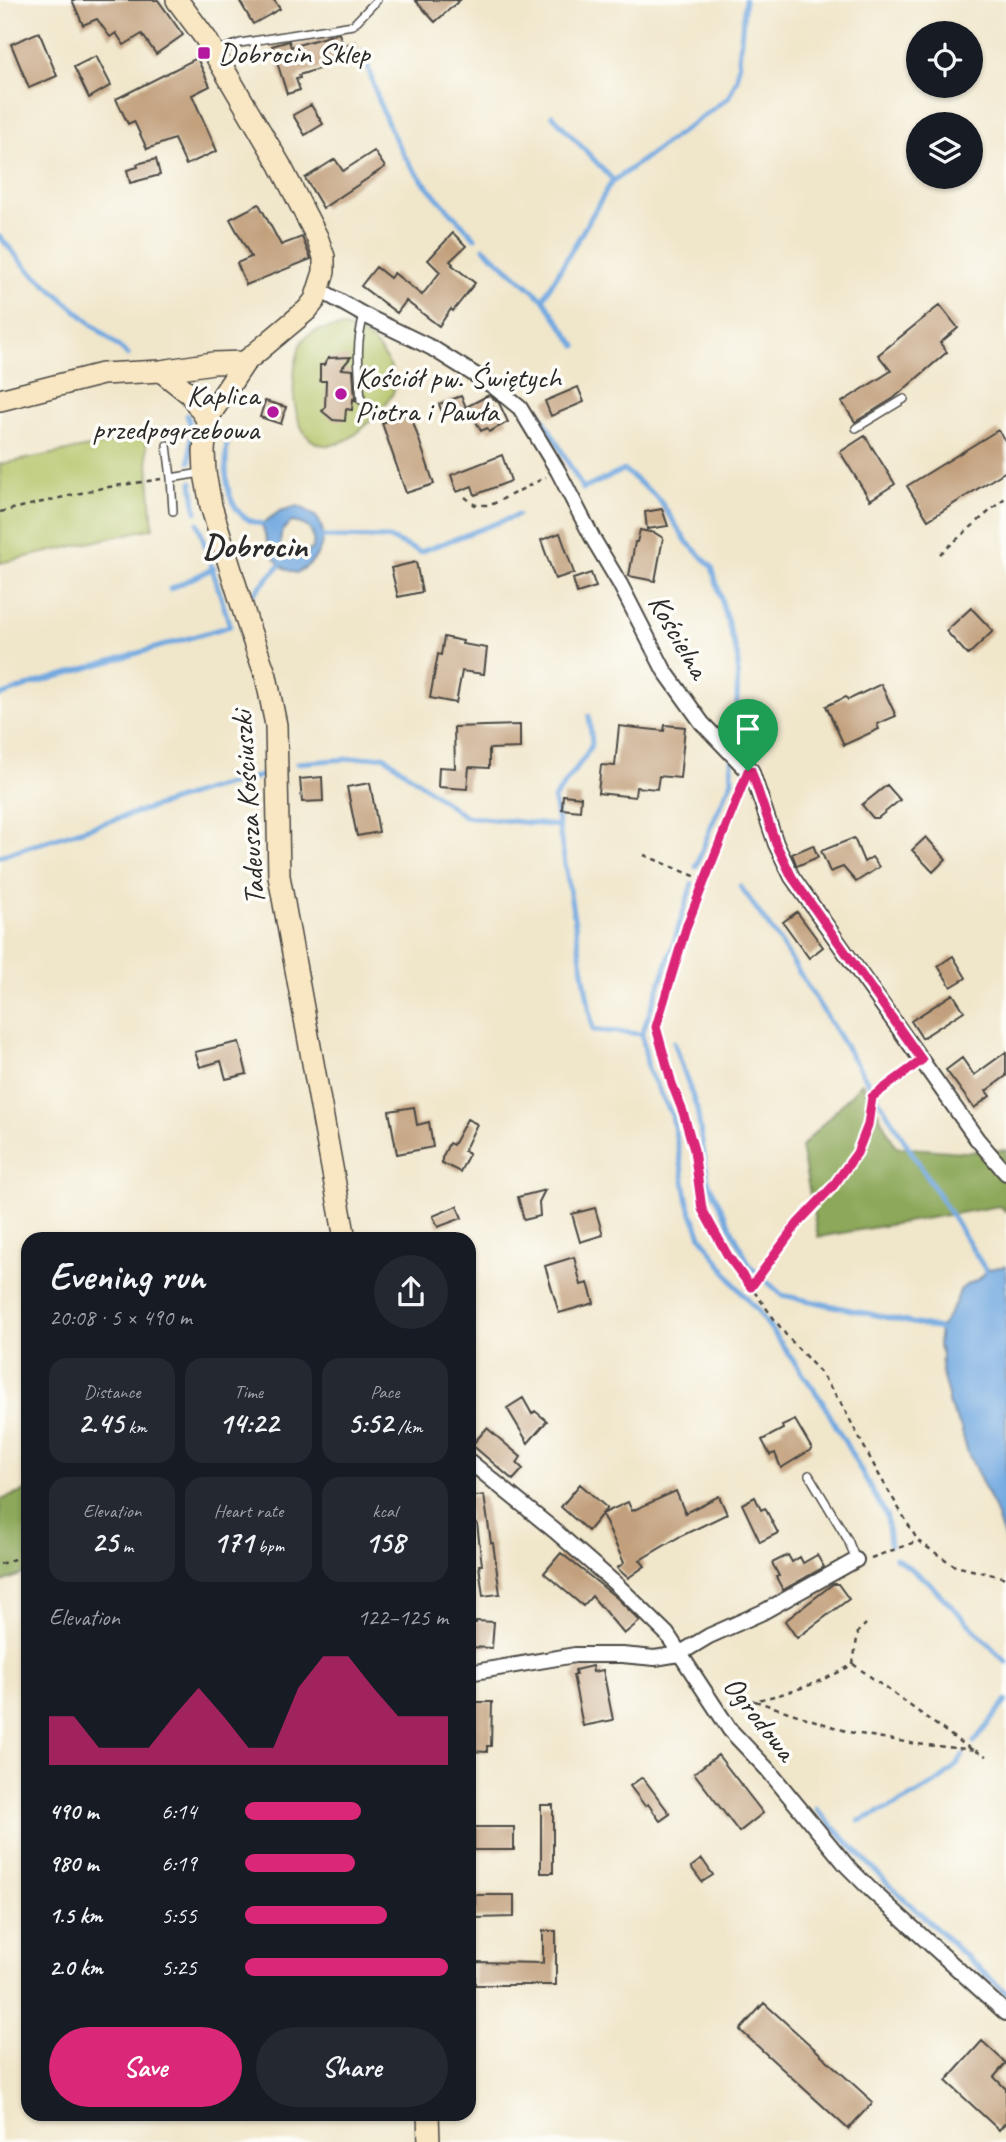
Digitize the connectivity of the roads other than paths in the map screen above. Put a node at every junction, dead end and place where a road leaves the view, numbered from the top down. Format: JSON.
{"nodes":[{"id":1,"x":177,"y":0,"type":"edge"},
{"id":2,"x":377,"y":0,"type":"edge"},
{"id":3,"x":214,"y":52,"type":"junction"},
{"id":4,"x":320,"y":289,"type":"junction"},
{"id":5,"x":364,"y":315,"type":"junction"},
{"id":6,"x":245,"y":362,"type":"junction"},
{"id":7,"x":161,"y":371,"type":"junction"},
{"id":8,"x":904,"y":399,"type":"dead end"},
{"id":9,"x":0,"y":400,"type":"edge"},
{"id":10,"x":361,"y":400,"type":"dead end"},
{"id":11,"x":206,"y":419,"type":"junction"},
{"id":12,"x":856,"y":428,"type":"dead end"},
{"id":13,"x":167,"y":445,"type":"dead end"},
{"id":14,"x":205,"y":473,"type":"junction"},
{"id":15,"x":171,"y":478,"type":"junction"},
{"id":16,"x":173,"y":511,"type":"dead end"},
{"id":17,"x":1006,"y":1173,"type":"edge"},
{"id":18,"x":344,"y":1232,"type":"edge"},
{"id":19,"x":476,"y":1467,"type":"edge"},
{"id":20,"x":809,"y":1475,"type":"dead end"},
{"id":21,"x":856,"y":1560,"type":"joint"},
{"id":22,"x":679,"y":1654,"type":"junction"},
{"id":23,"x":476,"y":1671,"type":"edge"},
{"id":24,"x":1006,"y":2013,"type":"edge"},
{"id":25,"x":428,"y":2121,"type":"edge"},
{"id":26,"x":429,"y":2142,"type":"edge"}],
"edges":[{"from":1,"to":3,"type":"street"},
{"from":2,"to":3,"type":"lane"},
{"from":3,"to":4,"type":"street"},
{"from":4,"to":5,"type":"street","name":"Kościelna"},
{"from":4,"to":6,"type":"street"},
{"from":5,"to":10,"type":"lane"},
{"from":5,"to":17,"type":"street","name":"Kościelna"},
{"from":6,"to":7,"type":"street"},
{"from":6,"to":11,"type":"street"},
{"from":7,"to":9,"type":"street"},
{"from":7,"to":11,"type":"street"},
{"from":8,"to":12,"type":"lane"},
{"from":11,"to":14,"type":"street","name":"Tadeusza Kościuszki"},
{"from":13,"to":15,"type":"lane"},
{"from":14,"to":15,"type":"lane"},
{"from":14,"to":18,"type":"street","name":"Tadeusza Kościuszki"},
{"from":15,"to":16,"type":"lane"},
{"from":19,"to":22,"type":"street","name":"Ogrodowa"},
{"from":20,"to":21,"type":"lane"},
{"from":21,"to":22,"type":"street"},
{"from":22,"to":23,"type":"street"},
{"from":22,"to":24,"type":"street","name":"Ogrodowa"},
{"from":25,"to":26,"type":"street"}]}
